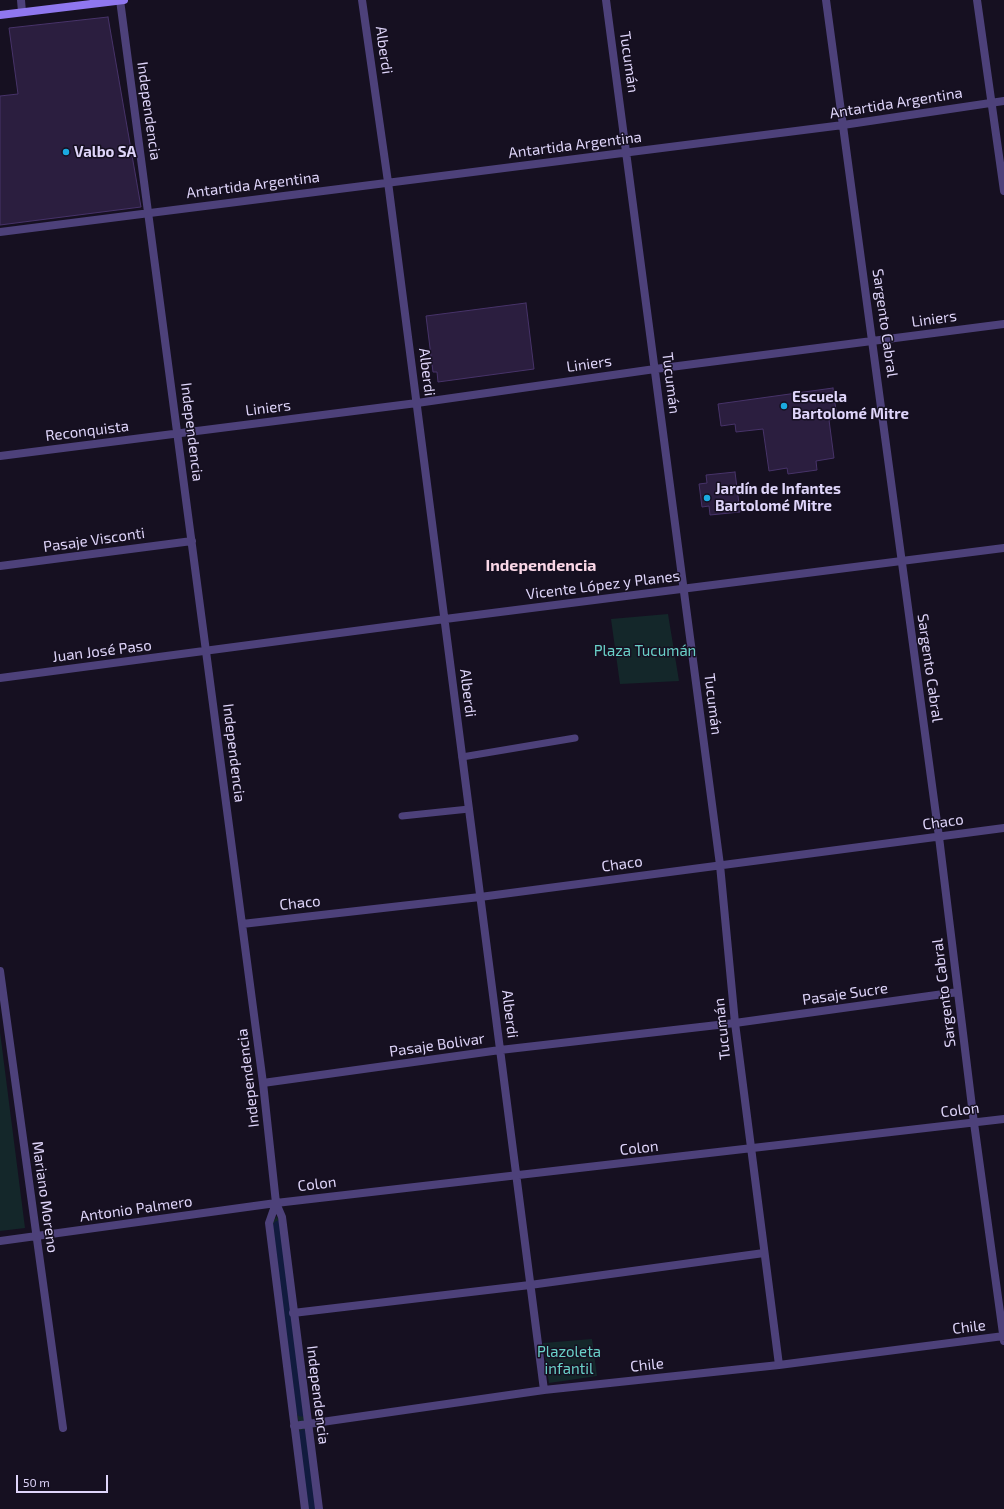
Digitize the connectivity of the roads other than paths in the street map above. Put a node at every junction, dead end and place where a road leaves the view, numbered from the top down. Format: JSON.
{"nodes":[{"id":1,"x":21,"y":0,"type":"edge"},
{"id":2,"x":120,"y":0,"type":"edge"},
{"id":3,"x":124,"y":0,"type":"edge"},
{"id":4,"x":362,"y":0,"type":"edge"},
{"id":5,"x":606,"y":0,"type":"edge"},
{"id":6,"x":826,"y":0,"type":"edge"},
{"id":7,"x":977,"y":0,"type":"edge"},
{"id":8,"x":22,"y":12,"type":"junction"},
{"id":9,"x":0,"y":15,"type":"edge"},
{"id":10,"x":1004,"y":101,"type":"edge"},
{"id":11,"x":992,"y":102,"type":"junction"},
{"id":12,"x":843,"y":125,"type":"junction"},
{"id":13,"x":627,"y":152,"type":"junction"},
{"id":14,"x":388,"y":182,"type":"junction"},
{"id":15,"x":1004,"y":191,"type":"edge"},
{"id":16,"x":149,"y":212,"type":"junction"},
{"id":17,"x":0,"y":232,"type":"edge"},
{"id":18,"x":1004,"y":324,"type":"edge"},
{"id":19,"x":873,"y":341,"type":"junction"},
{"id":20,"x":656,"y":369,"type":"junction"},
{"id":21,"x":417,"y":404,"type":"junction"},
{"id":22,"x":178,"y":434,"type":"junction"},
{"id":23,"x":0,"y":456,"type":"edge"},
{"id":24,"x":192,"y":541,"type":"junction"},
{"id":25,"x":1004,"y":548,"type":"edge"},
{"id":26,"x":901,"y":562,"type":"junction"},
{"id":27,"x":0,"y":566,"type":"edge"},
{"id":28,"x":684,"y":589,"type":"junction"},
{"id":29,"x":445,"y":619,"type":"junction"},
{"id":30,"x":207,"y":651,"type":"junction"},
{"id":31,"x":0,"y":678,"type":"edge"},
{"id":32,"x":575,"y":738,"type":"dead end"},
{"id":33,"x":462,"y":757,"type":"junction"},
{"id":34,"x":469,"y":809,"type":"junction"},
{"id":35,"x":402,"y":816,"type":"dead end"},
{"id":36,"x":1004,"y":828,"type":"edge"},
{"id":37,"x":939,"y":837,"type":"junction"},
{"id":38,"x":720,"y":865,"type":"junction"},
{"id":39,"x":480,"y":897,"type":"junction"},
{"id":40,"x":242,"y":924,"type":"junction"},
{"id":41,"x":0,"y":971,"type":"edge"},
{"id":42,"x":958,"y":992,"type":"junction"},
{"id":43,"x":735,"y":1023,"type":"junction"},
{"id":44,"x":500,"y":1050,"type":"junction"},
{"id":45,"x":263,"y":1083,"type":"junction"},
{"id":46,"x":1004,"y":1119,"type":"edge"},
{"id":47,"x":974,"y":1123,"type":"junction"},
{"id":48,"x":751,"y":1150,"type":"junction"},
{"id":49,"x":516,"y":1175,"type":"junction"},
{"id":50,"x":276,"y":1203,"type":"junction"},
{"id":51,"x":36,"y":1237,"type":"junction"},
{"id":52,"x":0,"y":1241,"type":"edge"},
{"id":53,"x":764,"y":1253,"type":"junction"},
{"id":54,"x":530,"y":1285,"type":"junction"},
{"id":55,"x":294,"y":1313,"type":"junction"},
{"id":56,"x":1004,"y":1336,"type":"edge"},
{"id":57,"x":1004,"y":1341,"type":"edge"},
{"id":58,"x":779,"y":1365,"type":"junction"},
{"id":59,"x":544,"y":1390,"type":"junction"},
{"id":60,"x":308,"y":1425,"type":"junction"},
{"id":61,"x":294,"y":1426,"type":"junction"},
{"id":62,"x":62,"y":1428,"type":"dead end"},
{"id":63,"x":305,"y":1509,"type":"edge"},
{"id":64,"x":319,"y":1509,"type":"edge"}],
"edges":[{"from":1,"to":8,"type":"street"},
{"from":2,"to":3,"type":"main road"},
{"from":2,"to":8,"type":"main road"},
{"from":2,"to":16,"type":"street","name":"Independencia"},
{"from":4,"to":14,"type":"street","name":"Alberdi"},
{"from":5,"to":13,"type":"street","name":"Tucumán"},
{"from":6,"to":12,"type":"street","name":"Sargento Cabral"},
{"from":7,"to":11,"type":"street"},
{"from":8,"to":9,"type":"main road"},
{"from":10,"to":11,"type":"street","name":"Antartida Argentina"},
{"from":11,"to":12,"type":"street","name":"Antartida Argentina"},
{"from":11,"to":15,"type":"street"},
{"from":12,"to":13,"type":"street","name":"Antartida Argentina"},
{"from":12,"to":19,"type":"street","name":"Sargento Cabral"},
{"from":13,"to":14,"type":"street","name":"Antartida Argentina"},
{"from":13,"to":20,"type":"street","name":"Tucumán"},
{"from":14,"to":16,"type":"street","name":"Antartida Argentina"},
{"from":14,"to":21,"type":"street","name":"Alberdi"},
{"from":16,"to":17,"type":"street","name":"Antartida Argentina"},
{"from":16,"to":22,"type":"street","name":"Independencia"},
{"from":18,"to":19,"type":"street","name":"Liniers"},
{"from":19,"to":20,"type":"street","name":"Liniers"},
{"from":19,"to":26,"type":"street","name":"Sargento Cabral"},
{"from":20,"to":21,"type":"street","name":"Liniers"},
{"from":20,"to":28,"type":"street","name":"Tucumán"},
{"from":21,"to":22,"type":"street","name":"Liniers"},
{"from":21,"to":29,"type":"street","name":"Alberdi"},
{"from":22,"to":23,"type":"street","name":"Reconquista"},
{"from":22,"to":24,"type":"street","name":"Independencia"},
{"from":24,"to":27,"type":"street","name":"Pasaje Visconti"},
{"from":24,"to":30,"type":"street","name":"Independencia"},
{"from":25,"to":26,"type":"street","name":"Vicente López y Planes"},
{"from":26,"to":28,"type":"street","name":"Vicente López y Planes"},
{"from":26,"to":37,"type":"street","name":"Sargento Cabral"},
{"from":28,"to":29,"type":"street","name":"Vicente López y Planes"},
{"from":28,"to":38,"type":"street","name":"Tucumán"},
{"from":29,"to":30,"type":"street","name":"Vicente López y Planes"},
{"from":29,"to":33,"type":"street","name":"Alberdi"},
{"from":30,"to":31,"type":"street","name":"Juan José Paso"},
{"from":30,"to":40,"type":"street","name":"Independencia"},
{"from":32,"to":33,"type":"lane"},
{"from":33,"to":34,"type":"street","name":"Alberdi"},
{"from":34,"to":35,"type":"lane"},
{"from":34,"to":39,"type":"street","name":"Alberdi"},
{"from":36,"to":37,"type":"street","name":"Chaco"},
{"from":37,"to":38,"type":"street","name":"Chaco"},
{"from":37,"to":42,"type":"street","name":"Sargento Cabral"},
{"from":38,"to":39,"type":"street","name":"Chaco"},
{"from":38,"to":43,"type":"street","name":"Tucumán"},
{"from":39,"to":40,"type":"street","name":"Chaco"},
{"from":39,"to":44,"type":"street","name":"Alberdi"},
{"from":40,"to":45,"type":"street","name":"Independencia"},
{"from":41,"to":51,"type":"street","name":"Mariano Moreno"},
{"from":42,"to":43,"type":"street","name":"Pasaje Sucre"},
{"from":42,"to":47,"type":"street","name":"Sargento Cabral"},
{"from":43,"to":44,"type":"street","name":"Pasaje Bolivar"},
{"from":43,"to":48,"type":"street","name":"Tucumán"},
{"from":44,"to":45,"type":"street","name":"Pasaje Bolivar"},
{"from":44,"to":49,"type":"street","name":"Alberdi"},
{"from":45,"to":50,"type":"street","name":"Independencia"},
{"from":46,"to":47,"type":"street","name":"Colon"},
{"from":47,"to":48,"type":"street","name":"Colon"},
{"from":47,"to":56,"type":"street","name":"Sargento Cabral"},
{"from":48,"to":49,"type":"street","name":"Colon"},
{"from":48,"to":53,"type":"street","name":"Tucumán"},
{"from":49,"to":50,"type":"street","name":"Colon"},
{"from":49,"to":54,"type":"street","name":"Alberdi"},
{"from":50,"to":51,"type":"street","name":"Antonio Palmero"},
{"from":50,"to":55,"type":"street","name":"Independencia"},
{"from":50,"to":61,"type":"street"},
{"from":51,"to":52,"type":"street","name":"Antonio Palmero"},
{"from":51,"to":62,"type":"street","name":"Mariano Moreno"},
{"from":53,"to":54,"type":"street"},
{"from":53,"to":58,"type":"street","name":"Tucumán"},
{"from":54,"to":55,"type":"street"},
{"from":54,"to":59,"type":"street","name":"Alberdi"},
{"from":55,"to":60,"type":"street","name":"Independencia"},
{"from":56,"to":57,"type":"street","name":"Sargento Cabral"},
{"from":56,"to":58,"type":"street","name":"Chile"},
{"from":58,"to":59,"type":"street","name":"Chile"},
{"from":59,"to":60,"type":"street","name":"Chile"},
{"from":60,"to":61,"type":"street","name":"Chile"},
{"from":60,"to":64,"type":"street","name":"Independencia"},
{"from":61,"to":63,"type":"street"}]}
